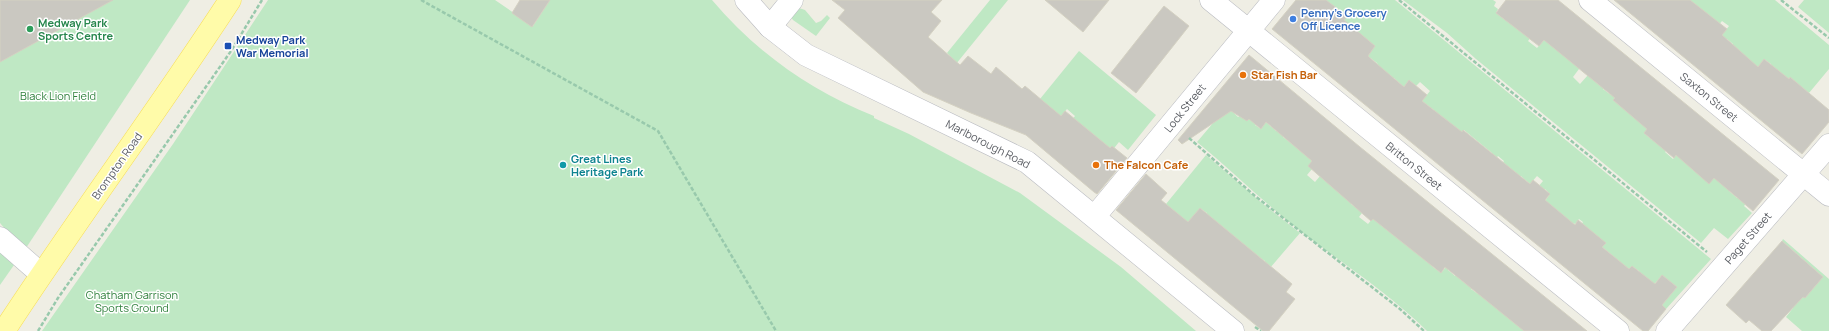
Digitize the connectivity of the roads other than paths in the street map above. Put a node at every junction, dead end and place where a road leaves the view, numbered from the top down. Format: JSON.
{"nodes":[{"id":1,"x":230,"y":0,"type":"edge"},
{"id":2,"x":746,"y":0,"type":"edge"},
{"id":3,"x":792,"y":0,"type":"edge"},
{"id":4,"x":1211,"y":0,"type":"edge"},
{"id":5,"x":1274,"y":0,"type":"edge"},
{"id":6,"x":1590,"y":0,"type":"edge"},
{"id":7,"x":770,"y":27,"type":"junction"},
{"id":8,"x":1248,"y":31,"type":"junction"},
{"id":9,"x":1829,"y":145,"type":"edge"},
{"id":10,"x":1804,"y":174,"type":"junction"},
{"id":11,"x":1829,"y":195,"type":"edge"},
{"id":12,"x":1094,"y":216,"type":"junction"},
{"id":13,"x":0,"y":238,"type":"edge"},
{"id":14,"x":41,"y":274,"type":"junction"},
{"id":15,"x":1241,"y":327,"type":"edge"},
{"id":16,"x":4,"y":331,"type":"edge"},
{"id":17,"x":1618,"y":331,"type":"edge"},
{"id":18,"x":1667,"y":331,"type":"edge"}],
"edges":[{"from":1,"to":14,"type":"main road","name":"Brompton Road"},
{"from":2,"to":7,"type":"street","name":"Marlborough Road"},
{"from":3,"to":7,"type":"street"},
{"from":4,"to":8,"type":"street","name":"Britton Street"},
{"from":5,"to":8,"type":"street","name":"Lock Street"},
{"from":6,"to":10,"type":"street","name":"Saxton Street"},
{"from":7,"to":12,"type":"street","name":"Marlborough Road"},
{"from":8,"to":12,"type":"street","name":"Lock Street"},
{"from":8,"to":17,"type":"street","name":"Britton Street"},
{"from":9,"to":10,"type":"street","name":"Paget Street"},
{"from":10,"to":11,"type":"street","name":"Saxton Street"},
{"from":10,"to":18,"type":"street","name":"Paget Street"},
{"from":12,"to":15,"type":"street","name":"Marlborough Road"},
{"from":13,"to":14,"type":"street"},
{"from":14,"to":16,"type":"main road","name":"Brompton Road"}]}
